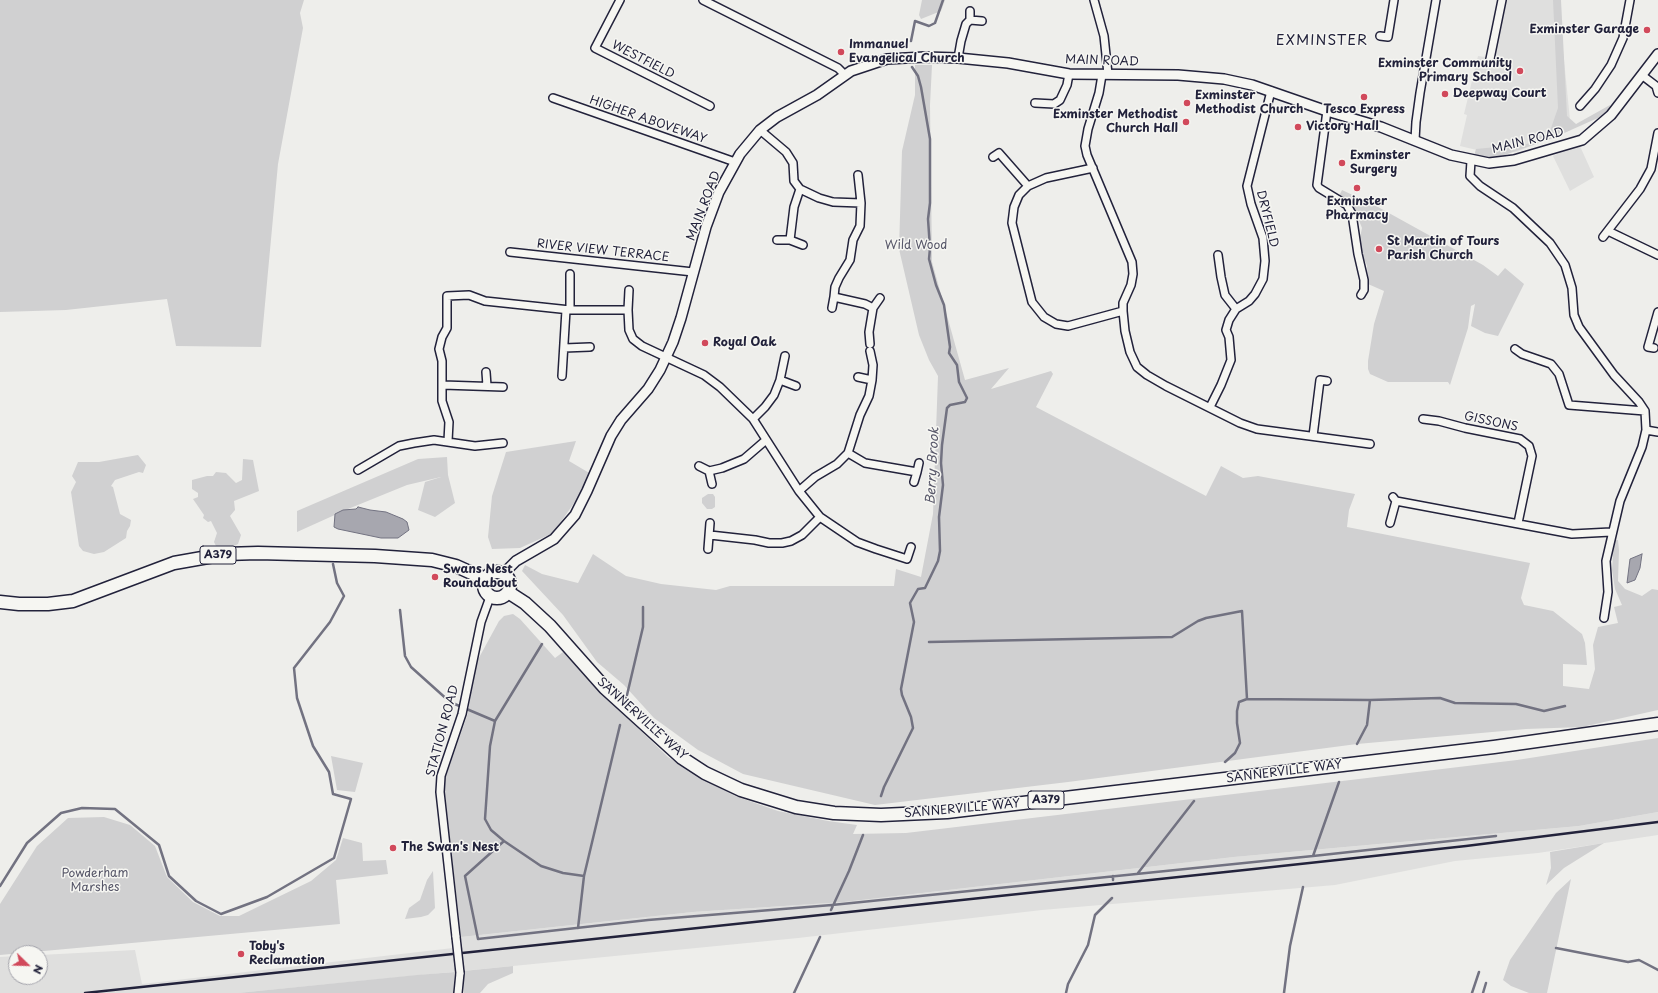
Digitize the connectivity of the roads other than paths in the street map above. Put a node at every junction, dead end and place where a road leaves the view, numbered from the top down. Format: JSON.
{"nodes":[{"id":1,"x":620,"y":0,"type":"edge"},
{"id":2,"x":703,"y":0,"type":"edge"},
{"id":3,"x":1094,"y":0,"type":"edge"},
{"id":4,"x":1394,"y":0,"type":"edge"},
{"id":5,"x":1436,"y":0,"type":"edge"},
{"id":6,"x":1502,"y":0,"type":"edge"},
{"id":7,"x":1630,"y":0,"type":"edge"},
{"id":8,"x":970,"y":11,"type":"dead end"},
{"id":9,"x":970,"y":20,"type":"junction"},
{"id":10,"x":982,"y":21,"type":"dead end"},
{"id":11,"x":1388,"y":37,"type":"dead end"},
{"id":12,"x":1658,"y":54,"type":"edge"},
{"id":13,"x":958,"y":58,"type":"junction"},
{"id":14,"x":1490,"y":59,"type":"dead end"},
{"id":15,"x":1069,"y":74,"type":"junction"},
{"id":16,"x":1105,"y":74,"type":"junction"},
{"id":17,"x":845,"y":75,"type":"junction"},
{"id":18,"x":1643,"y":76,"type":"junction"},
{"id":19,"x":1271,"y":91,"type":"junction"},
{"id":20,"x":1658,"y":93,"type":"edge"},
{"id":21,"x":553,"y":98,"type":"dead end"},
{"id":22,"x":1035,"y":103,"type":"dead end"},
{"id":23,"x":710,"y":106,"type":"dead end"},
{"id":24,"x":1580,"y":106,"type":"dead end"},
{"id":25,"x":1327,"y":111,"type":"junction"},
{"id":26,"x":760,"y":130,"type":"junction"},
{"id":27,"x":1658,"y":133,"type":"edge"},
{"id":28,"x":1415,"y":140,"type":"junction"},
{"id":29,"x":998,"y":154,"type":"dead end"},
{"id":30,"x":1471,"y":161,"type":"junction"},
{"id":31,"x":735,"y":162,"type":"junction"},
{"id":32,"x":1093,"y":168,"type":"junction"},
{"id":33,"x":858,"y":175,"type":"dead end"},
{"id":34,"x":1028,"y":186,"type":"junction"},
{"id":35,"x":800,"y":189,"type":"junction"},
{"id":36,"x":861,"y":203,"type":"junction"},
{"id":37,"x":1608,"y":231,"type":"junction"},
{"id":38,"x":1603,"y":237,"type":"dead end"},
{"id":39,"x":777,"y":240,"type":"dead end"},
{"id":40,"x":790,"y":240,"type":"junction"},
{"id":41,"x":803,"y":245,"type":"dead end"},
{"id":42,"x":510,"y":252,"type":"dead end"},
{"id":43,"x":1218,"y":255,"type":"dead end"},
{"id":44,"x":1658,"y":255,"type":"edge"},
{"id":45,"x":693,"y":272,"type":"junction"},
{"id":46,"x":570,"y":274,"type":"dead end"},
{"id":47,"x":629,"y":290,"type":"dead end"},
{"id":48,"x":1361,"y":295,"type":"dead end"},
{"id":49,"x":834,"y":297,"type":"junction"},
{"id":50,"x":880,"y":298,"type":"dead end"},
{"id":51,"x":832,"y":308,"type":"dead end"},
{"id":52,"x":873,"y":308,"type":"junction"},
{"id":53,"x":1236,"y":309,"type":"junction"},
{"id":54,"x":568,"y":310,"type":"junction"},
{"id":55,"x":628,"y":310,"type":"junction"},
{"id":56,"x":1123,"y":311,"type":"junction"},
{"id":57,"x":1658,"y":312,"type":"edge"},
{"id":58,"x":590,"y":347,"type":"dead end"},
{"id":59,"x":1648,"y":347,"type":"dead end"},
{"id":60,"x":564,"y":348,"type":"junction"},
{"id":61,"x":1515,"y":349,"type":"dead end"},
{"id":62,"x":785,"y":356,"type":"dead end"},
{"id":63,"x":665,"y":358,"type":"junction"},
{"id":64,"x":486,"y":372,"type":"dead end"},
{"id":65,"x":562,"y":376,"type":"dead end"},
{"id":66,"x":858,"y":377,"type":"dead end"},
{"id":67,"x":780,"y":380,"type":"junction"},
{"id":68,"x":872,"y":380,"type":"junction"},
{"id":69,"x":1320,"y":380,"type":"dead end"},
{"id":70,"x":443,"y":385,"type":"junction"},
{"id":71,"x":486,"y":386,"type":"junction"},
{"id":72,"x":796,"y":386,"type":"dead end"},
{"id":73,"x":503,"y":387,"type":"dead end"},
{"id":74,"x":1210,"y":407,"type":"junction"},
{"id":75,"x":1645,"y":411,"type":"junction"},
{"id":76,"x":753,"y":419,"type":"junction"},
{"id":77,"x":1424,"y":419,"type":"dead end"},
{"id":78,"x":1646,"y":430,"type":"junction"},
{"id":79,"x":1658,"y":432,"type":"edge"},
{"id":80,"x":1313,"y":436,"type":"junction"},
{"id":81,"x":766,"y":440,"type":"junction"},
{"id":82,"x":448,"y":441,"type":"junction"},
{"id":83,"x":503,"y":443,"type":"dead end"},
{"id":84,"x":1370,"y":444,"type":"dead end"},
{"id":85,"x":848,"y":453,"type":"junction"},
{"id":86,"x":919,"y":463,"type":"dead end"},
{"id":87,"x":699,"y":466,"type":"dead end"},
{"id":88,"x":358,"y":470,"type":"dead end"},
{"id":89,"x":709,"y":471,"type":"junction"},
{"id":90,"x":917,"y":472,"type":"junction"},
{"id":91,"x":914,"y":482,"type":"dead end"},
{"id":92,"x":712,"y":484,"type":"dead end"},
{"id":93,"x":799,"y":491,"type":"junction"},
{"id":94,"x":820,"y":517,"type":"junction"},
{"id":95,"x":710,"y":523,"type":"dead end"},
{"id":96,"x":1390,"y":523,"type":"dead end"},
{"id":97,"x":1518,"y":523,"type":"junction"},
{"id":98,"x":1611,"y":532,"type":"junction"},
{"id":99,"x":710,"y":535,"type":"junction"},
{"id":100,"x":911,"y":547,"type":"dead end"},
{"id":101,"x":708,"y":549,"type":"dead end"},
{"id":102,"x":505,"y":575,"type":"junction"},
{"id":103,"x":485,"y":579,"type":"junction"},
{"id":104,"x":508,"y":592,"type":"junction"},
{"id":105,"x":490,"y":597,"type":"junction"},
{"id":106,"x":0,"y":602,"type":"edge"},
{"id":107,"x":1604,"y":618,"type":"dead end"},
{"id":108,"x":1658,"y":724,"type":"edge"},
{"id":109,"x":458,"y":993,"type":"edge"}],
"edges":[{"from":1,"to":23,"type":"street","name":"WESTFIELD"},
{"from":2,"to":17,"type":"street"},
{"from":3,"to":16,"type":"street"},
{"from":4,"to":11,"type":"street"},
{"from":5,"to":28,"type":"street"},
{"from":6,"to":14,"type":"street"},
{"from":7,"to":24,"type":"street"},
{"from":8,"to":9,"type":"street"},
{"from":9,"to":10,"type":"street"},
{"from":9,"to":13,"type":"street"},
{"from":12,"to":18,"type":"street","name":"MAIN ROAD"},
{"from":13,"to":15,"type":"street","name":"MAIN ROAD"},
{"from":13,"to":17,"type":"street","name":"MAIN ROAD"},
{"from":15,"to":16,"type":"street","name":"MAIN ROAD"},
{"from":15,"to":22,"type":"street"},
{"from":16,"to":19,"type":"street","name":"MAIN ROAD"},
{"from":16,"to":32,"type":"street"},
{"from":17,"to":26,"type":"street","name":"MAIN ROAD"},
{"from":18,"to":20,"type":"street"},
{"from":18,"to":30,"type":"street","name":"MAIN ROAD"},
{"from":19,"to":25,"type":"street","name":"MAIN ROAD"},
{"from":19,"to":53,"type":"street","name":"DRYFIELD"},
{"from":21,"to":31,"type":"street","name":"HIGHER ABOVEWAY"},
{"from":25,"to":28,"type":"street","name":"MAIN ROAD"},
{"from":25,"to":48,"type":"street"},
{"from":26,"to":31,"type":"street","name":"MAIN ROAD"},
{"from":26,"to":35,"type":"street"},
{"from":27,"to":37,"type":"street"},
{"from":28,"to":30,"type":"street","name":"MAIN ROAD"},
{"from":29,"to":34,"type":"street"},
{"from":30,"to":75,"type":"street"},
{"from":31,"to":45,"type":"street","name":"MAIN ROAD"},
{"from":32,"to":34,"type":"street"},
{"from":32,"to":56,"type":"street"},
{"from":33,"to":36,"type":"street"},
{"from":34,"to":56,"type":"street"},
{"from":35,"to":36,"type":"street"},
{"from":35,"to":40,"type":"street"},
{"from":36,"to":49,"type":"street"},
{"from":37,"to":38,"type":"street"},
{"from":37,"to":44,"type":"street"},
{"from":39,"to":40,"type":"street"},
{"from":40,"to":41,"type":"street"},
{"from":42,"to":45,"type":"street","name":"RIVER VIEW TERRACE"},
{"from":43,"to":53,"type":"street"},
{"from":45,"to":63,"type":"street","name":"MAIN ROAD"},
{"from":46,"to":54,"type":"street"},
{"from":47,"to":55,"type":"street"},
{"from":49,"to":51,"type":"street"},
{"from":49,"to":52,"type":"street"},
{"from":50,"to":52,"type":"street"},
{"from":52,"to":68,"type":"street"},
{"from":53,"to":74,"type":"street","name":"DRYFIELD"},
{"from":54,"to":55,"type":"street"},
{"from":54,"to":60,"type":"street"},
{"from":54,"to":70,"type":"street"},
{"from":55,"to":63,"type":"street"},
{"from":56,"to":74,"type":"street"},
{"from":57,"to":59,"type":"street"},
{"from":58,"to":60,"type":"street"},
{"from":60,"to":65,"type":"street"},
{"from":61,"to":75,"type":"street"},
{"from":62,"to":67,"type":"street"},
{"from":63,"to":76,"type":"street"},
{"from":63,"to":102,"type":"street","name":"MAIN ROAD"},
{"from":64,"to":71,"type":"street"},
{"from":66,"to":68,"type":"street"},
{"from":67,"to":72,"type":"street"},
{"from":67,"to":76,"type":"street"},
{"from":68,"to":85,"type":"street"},
{"from":69,"to":80,"type":"street"},
{"from":70,"to":71,"type":"street"},
{"from":70,"to":82,"type":"street"},
{"from":71,"to":73,"type":"street"},
{"from":74,"to":80,"type":"street"},
{"from":75,"to":78,"type":"street"},
{"from":76,"to":81,"type":"street"},
{"from":77,"to":97,"type":"street","name":"GISSONS"},
{"from":78,"to":79,"type":"street"},
{"from":78,"to":98,"type":"street"},
{"from":80,"to":84,"type":"street"},
{"from":81,"to":89,"type":"street"},
{"from":81,"to":93,"type":"street"},
{"from":82,"to":83,"type":"street"},
{"from":82,"to":88,"type":"street"},
{"from":85,"to":90,"type":"street"},
{"from":85,"to":93,"type":"street"},
{"from":86,"to":90,"type":"street"},
{"from":87,"to":89,"type":"street"},
{"from":89,"to":92,"type":"street"},
{"from":90,"to":91,"type":"street"},
{"from":93,"to":94,"type":"street"},
{"from":94,"to":99,"type":"street"},
{"from":94,"to":100,"type":"street"},
{"from":95,"to":99,"type":"street"},
{"from":96,"to":97,"type":"street"},
{"from":97,"to":98,"type":"street"},
{"from":98,"to":107,"type":"street"},
{"from":99,"to":101,"type":"street"},
{"from":102,"to":103,"type":"main road"},
{"from":102,"to":104,"type":"main road"},
{"from":103,"to":105,"type":"main road"},
{"from":103,"to":106,"type":"main road","number":"A379"},
{"from":104,"to":105,"type":"main road"},
{"from":104,"to":108,"type":"main road","name":"SANNERVILLE WAY","number":"A379"},
{"from":105,"to":109,"type":"street","name":"STATION ROAD","bridge":true}]}
